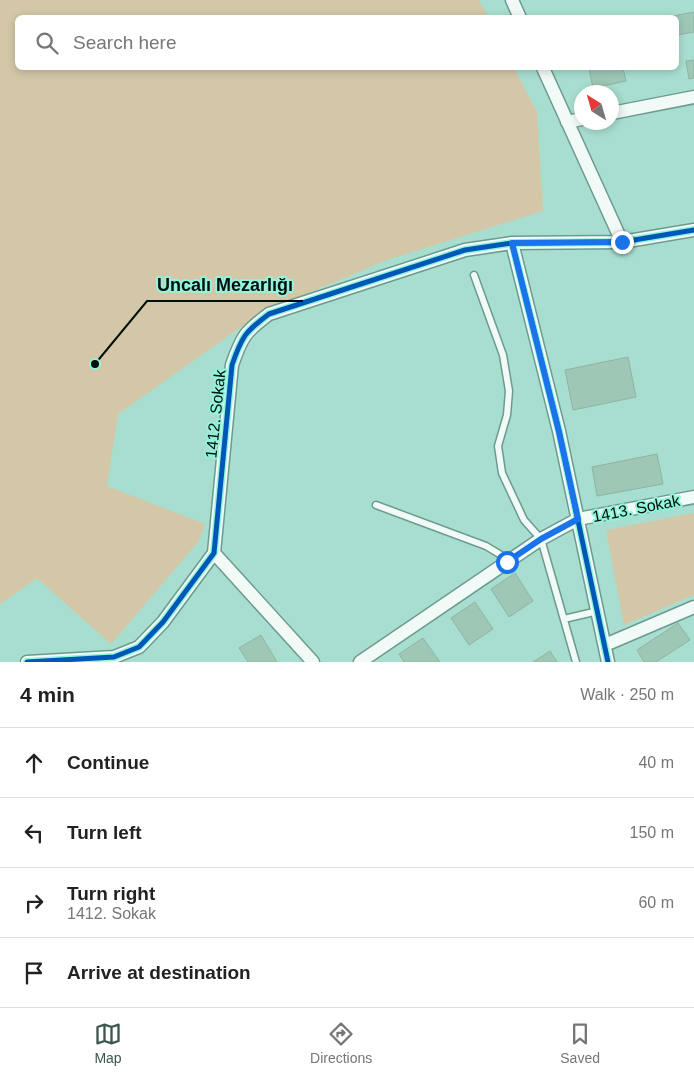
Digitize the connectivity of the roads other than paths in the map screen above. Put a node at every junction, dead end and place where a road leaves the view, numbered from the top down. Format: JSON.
{"nodes":[{"id":1,"x":512,"y":0,"type":"edge"},
{"id":2,"x":519,"y":15,"type":"edge"},
{"id":3,"x":544,"y":70,"type":"edge"},
{"id":4,"x":694,"y":97,"type":"edge"},
{"id":5,"x":619,"y":112,"type":"edge"},
{"id":6,"x":574,"y":121,"type":"edge"},
{"id":7,"x":567,"y":122,"type":"junction"},
{"id":8,"x":694,"y":230,"type":"edge"},
{"id":9,"x":622,"y":242,"type":"junction"},
{"id":10,"x":512,"y":243,"type":"junction"},
{"id":11,"x":474,"y":275,"type":"dead end"},
{"id":12,"x":694,"y":497,"type":"edge"},
{"id":13,"x":376,"y":505,"type":"dead end"},
{"id":14,"x":578,"y":519,"type":"junction"},
{"id":15,"x":541,"y":539,"type":"junction"},
{"id":16,"x":214,"y":553,"type":"junction"},
{"id":17,"x":507,"y":562,"type":"junction"},
{"id":18,"x":694,"y":607,"type":"edge"},
{"id":19,"x":598,"y":610,"type":"junction"},
{"id":20,"x":564,"y":619,"type":"junction"},
{"id":21,"x":605,"y":645,"type":"junction"},
{"id":22,"x":132,"y":656,"type":"edge"},
{"id":23,"x":27,"y":662,"type":"edge"},
{"id":24,"x":313,"y":662,"type":"edge"},
{"id":25,"x":360,"y":662,"type":"edge"},
{"id":26,"x":576,"y":662,"type":"edge"},
{"id":27,"x":608,"y":662,"type":"edge"}],
"edges":[{"from":1,"to":2,"type":"street"},
{"from":3,"to":7,"type":"street"},
{"from":4,"to":5,"type":"street"},
{"from":6,"to":7,"type":"street"},
{"from":7,"to":9,"type":"street"},
{"from":8,"to":9,"type":"street","name":"1412. Sokak"},
{"from":9,"to":10,"type":"street","name":"1412. Sokak"},
{"from":10,"to":14,"type":"street"},
{"from":10,"to":16,"type":"street","name":"1412. Sokak"},
{"from":11,"to":15,"type":"lane"},
{"from":12,"to":14,"type":"street","name":"1413. Sokak"},
{"from":13,"to":17,"type":"lane"},
{"from":14,"to":15,"type":"street","name":"1413. Sokak"},
{"from":14,"to":19,"type":"street"},
{"from":15,"to":17,"type":"street","name":"1413. Sokak"},
{"from":15,"to":20,"type":"lane"},
{"from":16,"to":22,"type":"street"},
{"from":16,"to":24,"type":"street"},
{"from":17,"to":25,"type":"street","name":"1413. Sokak"},
{"from":18,"to":21,"type":"street"},
{"from":19,"to":20,"type":"lane"},
{"from":19,"to":21,"type":"street"},
{"from":20,"to":26,"type":"lane"},
{"from":21,"to":27,"type":"street"},
{"from":22,"to":23,"type":"street"}]}
